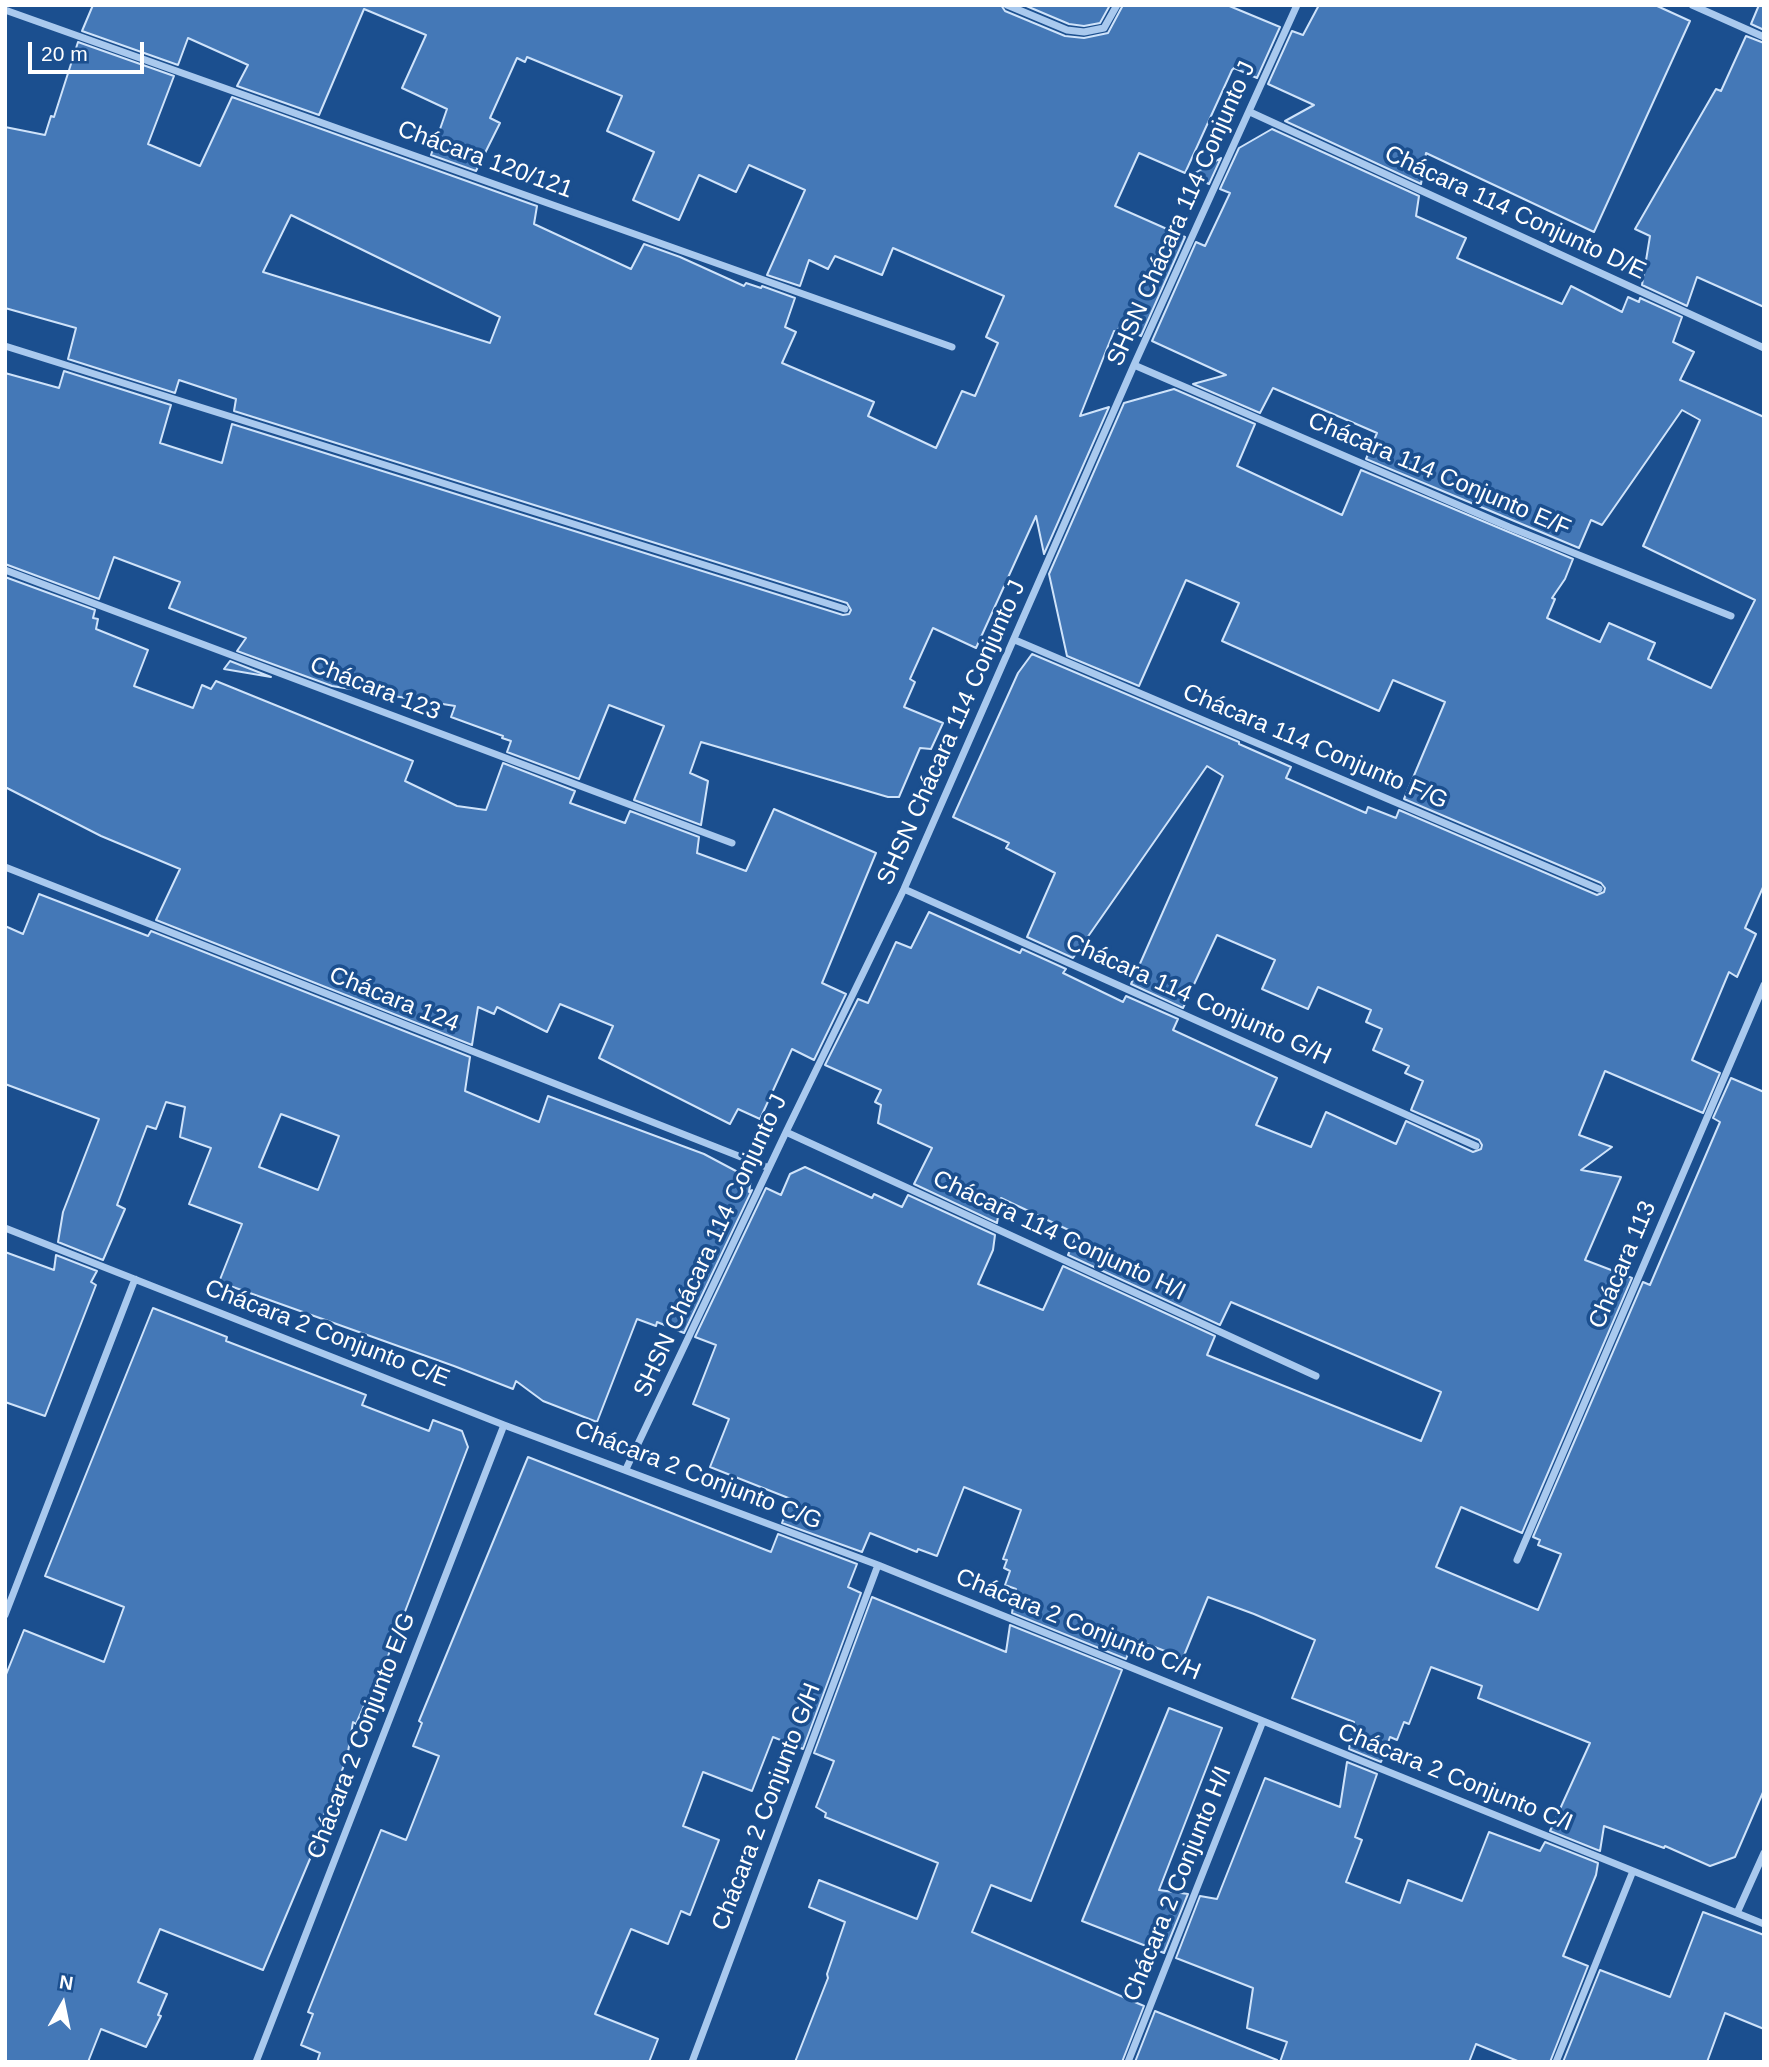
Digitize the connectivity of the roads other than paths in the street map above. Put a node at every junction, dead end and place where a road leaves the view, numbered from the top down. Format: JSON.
{"nodes":[{"id":1,"x":1007,"y":5,"type":"edge"},
{"id":2,"x":1117,"y":5,"type":"edge"},
{"id":3,"x":1297,"y":5,"type":"edge"},
{"id":4,"x":1692,"y":5,"type":"edge"},
{"id":5,"x":5,"y":10,"type":"edge"},
{"id":6,"x":1764,"y":37,"type":"edge"},
{"id":7,"x":1250,"y":112,"type":"junction"},
{"id":8,"x":5,"y":346,"type":"edge"},
{"id":9,"x":952,"y":347,"type":"dead end"},
{"id":10,"x":1764,"y":348,"type":"edge"},
{"id":11,"x":1134,"y":365,"type":"junction"},
{"id":12,"x":5,"y":570,"type":"edge"},
{"id":13,"x":845,"y":609,"type":"dead end"},
{"id":14,"x":1731,"y":616,"type":"dead end"},
{"id":15,"x":1015,"y":640,"type":"junction"},
{"id":16,"x":732,"y":843,"type":"dead end"},
{"id":17,"x":5,"y":867,"type":"edge"},
{"id":18,"x":904,"y":889,"type":"junction"},
{"id":19,"x":1599,"y":889,"type":"dead end"},
{"id":20,"x":1764,"y":985,"type":"edge"},
{"id":21,"x":786,"y":1132,"type":"junction"},
{"id":22,"x":1475,"y":1146,"type":"dead end"},
{"id":23,"x":769,"y":1168,"type":"junction"},
{"id":24,"x":5,"y":1228,"type":"edge"},
{"id":25,"x":135,"y":1279,"type":"junction"},
{"id":26,"x":1316,"y":1376,"type":"dead end"},
{"id":27,"x":504,"y":1424,"type":"junction"},
{"id":28,"x":626,"y":1469,"type":"junction"},
{"id":29,"x":1517,"y":1560,"type":"dead end"},
{"id":30,"x":878,"y":1565,"type":"junction"},
{"id":31,"x":5,"y":1615,"type":"edge"},
{"id":32,"x":1263,"y":1721,"type":"junction"},
{"id":33,"x":1764,"y":1853,"type":"edge"},
{"id":34,"x":1633,"y":1871,"type":"junction"},
{"id":35,"x":1737,"y":1913,"type":"junction"},
{"id":36,"x":1764,"y":1924,"type":"edge"},
{"id":37,"x":256,"y":2062,"type":"edge"},
{"id":38,"x":692,"y":2062,"type":"edge"},
{"id":39,"x":1128,"y":2062,"type":"edge"},
{"id":40,"x":1556,"y":2062,"type":"edge"}],
"edges":[{"from":1,"to":2,"type":"street"},
{"from":3,"to":7,"type":"street","name":"SHSN Chácara 114 Conjunto J"},
{"from":4,"to":6,"type":"street"},
{"from":5,"to":9,"type":"street","name":"Chácara 120/121"},
{"from":7,"to":10,"type":"street","name":"Chácara 114 Conjunto D/E"},
{"from":7,"to":11,"type":"street","name":"SHSN Chácara 114 Conjunto J"},
{"from":8,"to":13,"type":"street"},
{"from":11,"to":14,"type":"street","name":"Chácara 114 Conjunto E/F"},
{"from":11,"to":15,"type":"street","name":"SHSN Chácara 114 Conjunto J"},
{"from":12,"to":16,"type":"street","name":"Chácara 123"},
{"from":15,"to":18,"type":"street","name":"SHSN Chácara 114 Conjunto J"},
{"from":15,"to":19,"type":"street","name":"Chácara 114 Conjunto F/G"},
{"from":17,"to":23,"type":"street","name":"Chácara 124"},
{"from":18,"to":21,"type":"street","name":"SHSN Chácara 114 Conjunto J"},
{"from":18,"to":22,"type":"street","name":"Chácara 114 Conjunto G/H"},
{"from":20,"to":29,"type":"street","name":"Chácara 113"},
{"from":21,"to":23,"type":"street","name":"SHSN Chácara 114 Conjunto J"},
{"from":21,"to":26,"type":"street","name":"Chácara 114 Conjunto H/I"},
{"from":23,"to":28,"type":"street","name":"SHSN Chácara 114 Conjunto J"},
{"from":24,"to":25,"type":"street","name":"Chácara 2 Conjunto C/E"},
{"from":25,"to":27,"type":"street","name":"Chácara 2 Conjunto C/E"},
{"from":25,"to":31,"type":"street"},
{"from":27,"to":28,"type":"street","name":"Chácara 2 Conjunto C/G"},
{"from":27,"to":37,"type":"street","name":"Chácara 2 Conjunto E/G"},
{"from":28,"to":30,"type":"street","name":"Chácara 2 Conjunto C/G"},
{"from":30,"to":32,"type":"street","name":"Chácara 2 Conjunto C/H"},
{"from":30,"to":38,"type":"street","name":"Chácara 2 Conjunto G/H"},
{"from":32,"to":34,"type":"street","name":"Chácara 2 Conjunto C/I"},
{"from":32,"to":39,"type":"street","name":"Chácara 2 Conjunto H/I"},
{"from":33,"to":35,"type":"street"},
{"from":34,"to":35,"type":"street","name":"Chácara 2 Conjunto C/I"},
{"from":34,"to":40,"type":"street"},
{"from":35,"to":36,"type":"street","name":"Chácara 2 Conjunto C/I"}]}
